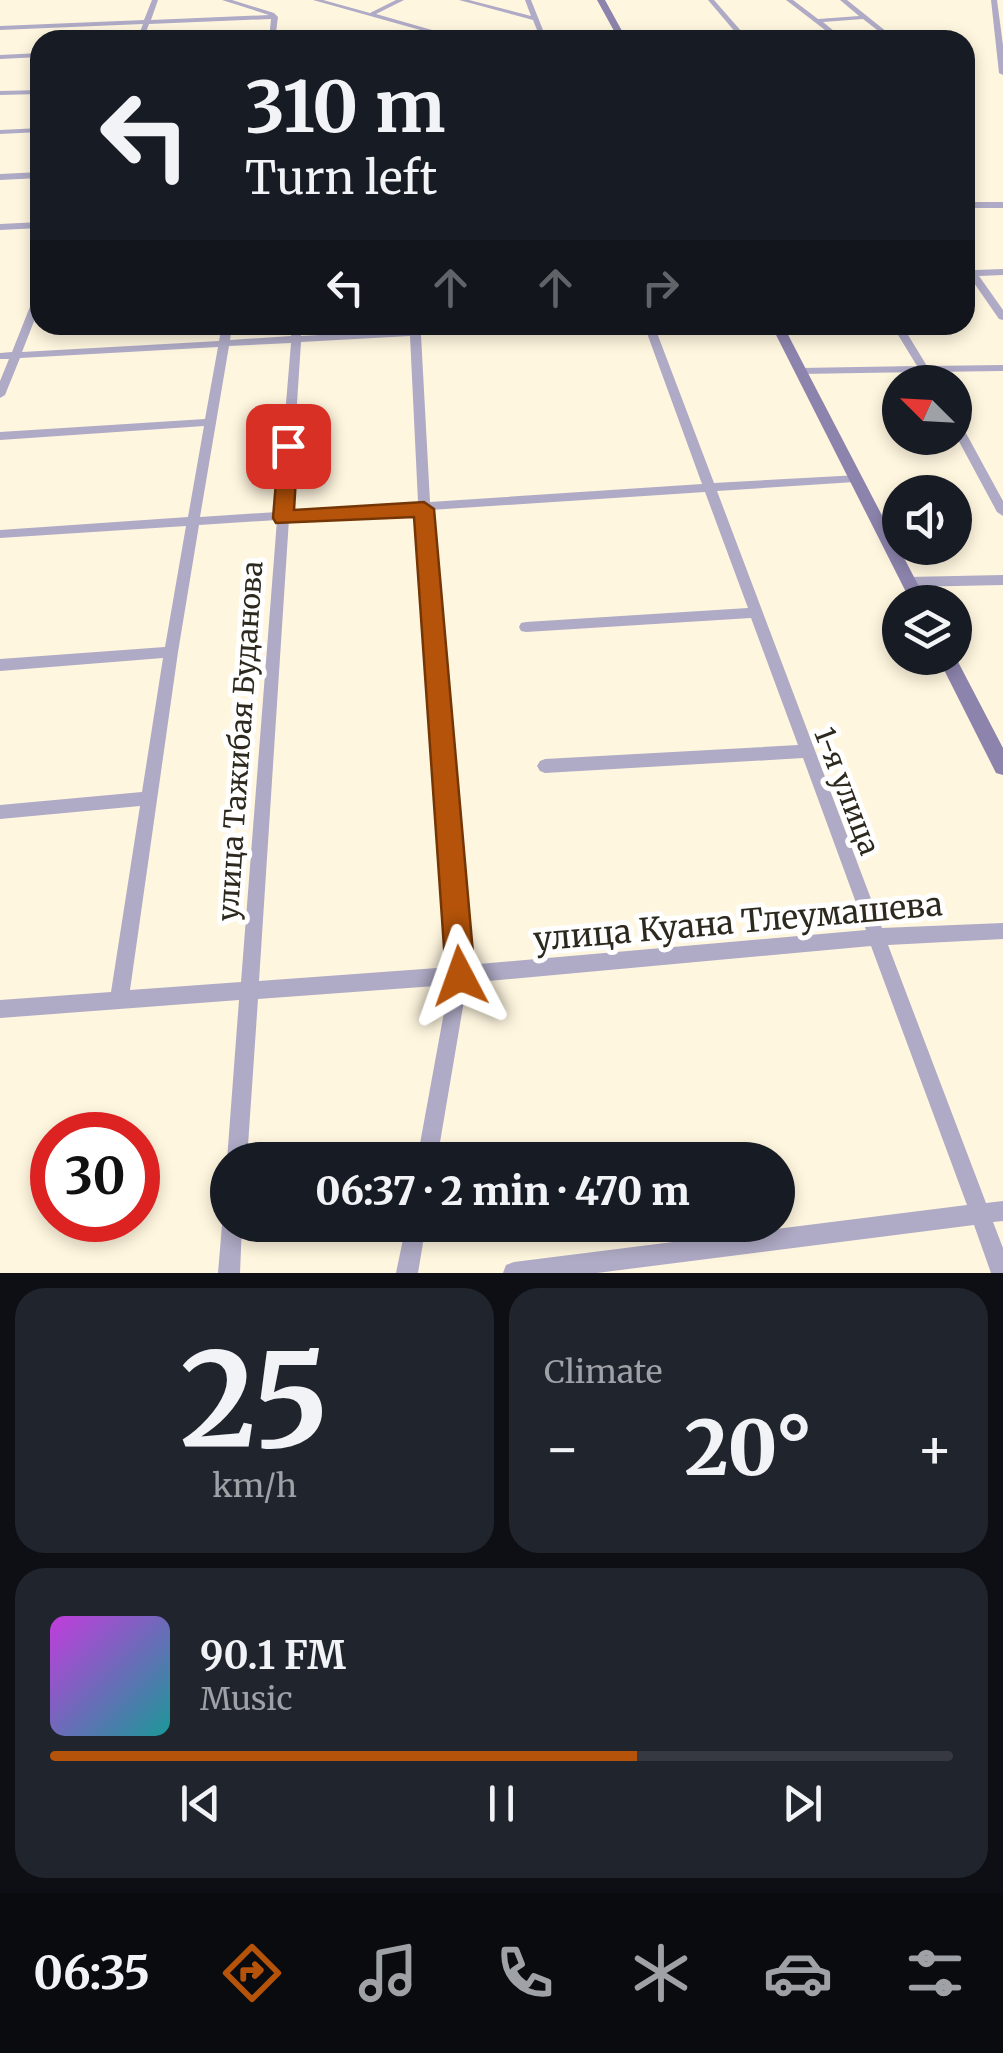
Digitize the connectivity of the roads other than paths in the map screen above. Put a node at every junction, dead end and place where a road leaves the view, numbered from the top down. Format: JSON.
{"nodes":[{"id":1,"x":154,"y":0,"type":"edge"},
{"id":2,"x":225,"y":0,"type":"edge"},
{"id":3,"x":316,"y":0,"type":"edge"},
{"id":4,"x":401,"y":0,"type":"edge"},
{"id":5,"x":462,"y":0,"type":"edge"},
{"id":6,"x":528,"y":0,"type":"edge"},
{"id":7,"x":601,"y":0,"type":"edge"},
{"id":8,"x":711,"y":0,"type":"edge"},
{"id":9,"x":789,"y":0,"type":"edge"},
{"id":10,"x":842,"y":0,"type":"edge"},
{"id":11,"x":994,"y":0,"type":"edge"},
{"id":12,"x":370,"y":15,"type":"junction"},
{"id":13,"x":275,"y":17,"type":"junction"},
{"id":14,"x":866,"y":17,"type":"junction"},
{"id":15,"x":536,"y":19,"type":"junction"},
{"id":16,"x":816,"y":21,"type":"junction"},
{"id":17,"x":148,"y":22,"type":"junction"},
{"id":18,"x":0,"y":28,"type":"edge"},
{"id":19,"x":144,"y":30,"type":"edge"},
{"id":20,"x":273,"y":30,"type":"edge"},
{"id":21,"x":426,"y":30,"type":"edge"},
{"id":22,"x":540,"y":30,"type":"edge"},
{"id":23,"x":618,"y":30,"type":"edge"},
{"id":24,"x":737,"y":30,"type":"edge"},
{"id":25,"x":828,"y":30,"type":"edge"},
{"id":26,"x":882,"y":30,"type":"edge"},
{"id":27,"x":30,"y":56,"type":"edge"},
{"id":28,"x":0,"y":57,"type":"edge"},
{"id":29,"x":1003,"y":73,"type":"edge"},
{"id":30,"x":30,"y":92,"type":"edge"},
{"id":31,"x":0,"y":94,"type":"edge"},
{"id":32,"x":30,"y":130,"type":"edge"},
{"id":33,"x":0,"y":132,"type":"edge"},
{"id":34,"x":30,"y":176,"type":"edge"},
{"id":35,"x":0,"y":178,"type":"edge"},
{"id":36,"x":1003,"y":204,"type":"edge"},
{"id":37,"x":975,"y":205,"type":"edge"},
{"id":38,"x":30,"y":226,"type":"edge"},
{"id":39,"x":0,"y":227,"type":"edge"},
{"id":40,"x":975,"y":269,"type":"edge"},
{"id":41,"x":1003,"y":272,"type":"edge"},
{"id":42,"x":975,"y":278,"type":"edge"},
{"id":43,"x":1003,"y":317,"type":"edge"},
{"id":44,"x":30,"y":319,"type":"edge"},
{"id":45,"x":226,"y":335,"type":"edge"},
{"id":46,"x":276,"y":335,"type":"edge"},
{"id":47,"x":296,"y":335,"type":"edge"},
{"id":48,"x":415,"y":335,"type":"edge"},
{"id":49,"x":653,"y":335,"type":"edge"},
{"id":50,"x":782,"y":335,"type":"edge"},
{"id":51,"x":904,"y":335,"type":"edge"},
{"id":52,"x":224,"y":343,"type":"junction"},
{"id":53,"x":16,"y":355,"type":"junction"},
{"id":54,"x":0,"y":356,"type":"edge"},
{"id":55,"x":923,"y":365,"type":"edge"},
{"id":56,"x":972,"y":368,"type":"edge"},
{"id":57,"x":1003,"y":368,"type":"edge"},
{"id":58,"x":882,"y":370,"type":"edge"},
{"id":59,"x":800,"y":371,"type":"junction"},
{"id":60,"x":0,"y":395,"type":"edge"},
{"id":61,"x":210,"y":422,"type":"junction"},
{"id":62,"x":0,"y":436,"type":"edge"},
{"id":63,"x":972,"y":455,"type":"edge"},
{"id":64,"x":854,"y":478,"type":"junction"},
{"id":65,"x":708,"y":487,"type":"junction"},
{"id":66,"x":424,"y":509,"type":"junction"},
{"id":67,"x":1003,"y":512,"type":"edge"},
{"id":68,"x":283,"y":518,"type":"junction"},
{"id":69,"x":194,"y":520,"type":"junction"},
{"id":70,"x":0,"y":534,"type":"edge"},
{"id":71,"x":1003,"y":580,"type":"edge"},
{"id":72,"x":908,"y":582,"type":"junction"},
{"id":73,"x":910,"y":585,"type":"edge"},
{"id":74,"x":754,"y":612,"type":"junction"},
{"id":75,"x":526,"y":627,"type":"dead end"},
{"id":76,"x":172,"y":652,"type":"junction"},
{"id":77,"x":0,"y":665,"type":"edge"},
{"id":78,"x":956,"y":675,"type":"edge"},
{"id":79,"x":806,"y":751,"type":"junction"},
{"id":80,"x":545,"y":766,"type":"dead end"},
{"id":81,"x":1003,"y":767,"type":"edge"},
{"id":82,"x":150,"y":798,"type":"junction"},
{"id":83,"x":0,"y":812,"type":"edge"},
{"id":84,"x":1003,"y":932,"type":"edge"},
{"id":85,"x":876,"y":937,"type":"junction"},
{"id":86,"x":460,"y":976,"type":"junction"},
{"id":87,"x":249,"y":991,"type":"junction"},
{"id":88,"x":119,"y":1002,"type":"junction"},
{"id":89,"x":0,"y":1009,"type":"edge"},
{"id":90,"x":238,"y":1142,"type":"edge"},
{"id":91,"x":430,"y":1142,"type":"edge"},
{"id":92,"x":1003,"y":1211,"type":"edge"},
{"id":93,"x":980,"y":1214,"type":"junction"},
{"id":94,"x":231,"y":1242,"type":"edge"},
{"id":95,"x":413,"y":1242,"type":"edge"},
{"id":96,"x":228,"y":1273,"type":"edge"},
{"id":97,"x":407,"y":1273,"type":"edge"},
{"id":98,"x":514,"y":1273,"type":"edge"},
{"id":99,"x":1002,"y":1273,"type":"edge"}],
"edges":[{"from":1,"to":17,"type":"street"},
{"from":2,"to":13,"type":"street"},
{"from":3,"to":12,"type":"street"},
{"from":4,"to":12,"type":"street"},
{"from":5,"to":15,"type":"street"},
{"from":6,"to":15,"type":"street"},
{"from":7,"to":23,"type":"street"},
{"from":8,"to":24,"type":"street"},
{"from":9,"to":16,"type":"street"},
{"from":10,"to":14,"type":"street"},
{"from":11,"to":29,"type":"street"},
{"from":12,"to":21,"type":"street"},
{"from":13,"to":17,"type":"street"},
{"from":13,"to":20,"type":"street"},
{"from":14,"to":16,"type":"street"},
{"from":14,"to":26,"type":"street"},
{"from":15,"to":22,"type":"street"},
{"from":16,"to":25,"type":"street"},
{"from":17,"to":18,"type":"street"},
{"from":17,"to":19,"type":"street"},
{"from":27,"to":28,"type":"street"},
{"from":30,"to":31,"type":"street"},
{"from":32,"to":33,"type":"street"},
{"from":34,"to":35,"type":"street"},
{"from":36,"to":37,"type":"street"},
{"from":38,"to":39,"type":"street"},
{"from":40,"to":41,"type":"street"},
{"from":42,"to":43,"type":"street"},
{"from":44,"to":53,"type":"street"},
{"from":45,"to":52,"type":"street"},
{"from":46,"to":52,"type":"street"},
{"from":47,"to":68,"type":"street","name":"улица Тажибая Буданова"},
{"from":48,"to":66,"type":"street"},
{"from":49,"to":65,"type":"street","name":"1-я улица"},
{"from":50,"to":59,"type":"street"},
{"from":51,"to":55,"type":"street"},
{"from":52,"to":53,"type":"street"},
{"from":52,"to":61,"type":"street"},
{"from":53,"to":54,"type":"street"},
{"from":53,"to":60,"type":"street"},
{"from":56,"to":57,"type":"street"},
{"from":58,"to":59,"type":"street"},
{"from":59,"to":64,"type":"street"},
{"from":61,"to":62,"type":"street"},
{"from":61,"to":69,"type":"street"},
{"from":63,"to":67,"type":"street"},
{"from":64,"to":65,"type":"street"},
{"from":64,"to":72,"type":"street"},
{"from":65,"to":66,"type":"street"},
{"from":65,"to":74,"type":"street","name":"1-я улица"},
{"from":66,"to":68,"type":"street"},
{"from":66,"to":86,"type":"street"},
{"from":68,"to":69,"type":"street"},
{"from":68,"to":87,"type":"street","name":"улица Тажибая Буданова"},
{"from":69,"to":70,"type":"street"},
{"from":69,"to":76,"type":"street"},
{"from":71,"to":72,"type":"street"},
{"from":72,"to":73,"type":"street"},
{"from":74,"to":75,"type":"street"},
{"from":74,"to":79,"type":"street","name":"1-я улица"},
{"from":76,"to":77,"type":"street"},
{"from":76,"to":82,"type":"street"},
{"from":78,"to":81,"type":"street"},
{"from":79,"to":80,"type":"street"},
{"from":79,"to":85,"type":"street","name":"1-я улица"},
{"from":82,"to":83,"type":"street"},
{"from":82,"to":88,"type":"street"},
{"from":84,"to":85,"type":"street","name":"улица Куана Тлеумашева"},
{"from":85,"to":86,"type":"street","name":"улица Куана Тлеумашева"},
{"from":85,"to":93,"type":"street","name":"1-я улица"},
{"from":86,"to":87,"type":"street","name":"улица Куана Тлеумашева"},
{"from":86,"to":91,"type":"street"},
{"from":87,"to":88,"type":"street","name":"улица Куана Тлеумашева"},
{"from":87,"to":90,"type":"street","name":"улица Тажибая Буданова"},
{"from":88,"to":89,"type":"street","name":"улица Куана Тлеумашева"},
{"from":92,"to":93,"type":"street"},
{"from":93,"to":98,"type":"street"},
{"from":93,"to":99,"type":"street","name":"1-я улица"},
{"from":94,"to":96,"type":"street"},
{"from":95,"to":97,"type":"street"}]}
